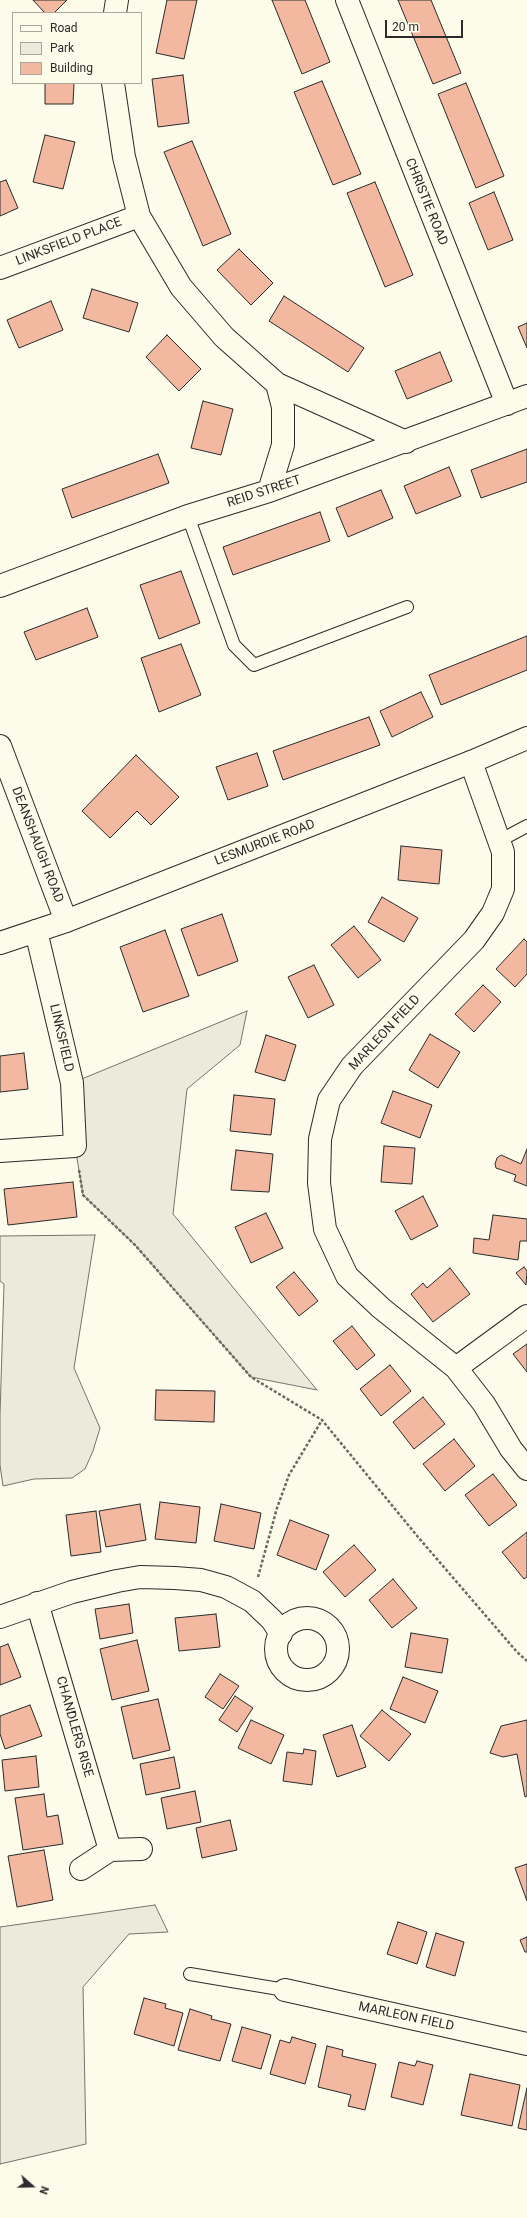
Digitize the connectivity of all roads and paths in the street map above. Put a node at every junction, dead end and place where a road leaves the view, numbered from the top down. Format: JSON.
{"nodes":[{"id":1,"x":117,"y":0,"type":"edge"},
{"id":2,"x":347,"y":0,"type":"edge"},
{"id":3,"x":115,"y":12,"type":"edge"},
{"id":4,"x":113,"y":84,"type":"edge"},
{"id":5,"x":139,"y":216,"type":"junction"},
{"id":6,"x":0,"y":268,"type":"edge"},
{"id":7,"x":277,"y":384,"type":"junction"},
{"id":8,"x":527,"y":396,"type":"edge"},
{"id":9,"x":507,"y":404,"type":"junction"},
{"id":10,"x":406,"y":442,"type":"junction"},
{"id":11,"x":269,"y":491,"type":"junction"},
{"id":12,"x":188,"y":516,"type":"junction"},
{"id":13,"x":0,"y":586,"type":"edge"},
{"id":14,"x":407,"y":607,"type":"dead end"},
{"id":15,"x":527,"y":738,"type":"edge"},
{"id":16,"x":0,"y":746,"type":"edge"},
{"id":17,"x":471,"y":762,"type":"junction"},
{"id":18,"x":527,"y":826,"type":"edge"},
{"id":19,"x":499,"y":841,"type":"junction"},
{"id":20,"x":66,"y":921,"type":"junction"},
{"id":21,"x":36,"y":931,"type":"junction"},
{"id":22,"x":0,"y":943,"type":"edge"},
{"id":23,"x":75,"y":1146,"type":"junction"},
{"id":24,"x":0,"y":1151,"type":"edge"},
{"id":25,"x":527,"y":1316,"type":"edge"},
{"id":26,"x":456,"y":1368,"type":"junction"},
{"id":27,"x":322,"y":1420,"type":"junction"},
{"id":28,"x":527,"y":1469,"type":"edge"},
{"id":29,"x":252,"y":1601,"type":"junction"},
{"id":30,"x":37,"y":1603,"type":"junction"},
{"id":31,"x":0,"y":1617,"type":"edge"},
{"id":32,"x":281,"y":1634,"type":"dead end"},
{"id":33,"x":527,"y":1661,"type":"edge"},
{"id":34,"x":141,"y":1849,"type":"dead end"},
{"id":35,"x":110,"y":1850,"type":"junction"},
{"id":36,"x":81,"y":1869,"type":"dead end"},
{"id":37,"x":190,"y":1974,"type":"dead end"},
{"id":38,"x":285,"y":1990,"type":"joint"},
{"id":39,"x":527,"y":2044,"type":"edge"}],
"edges":[{"from":1,"to":3,"type":"street"},
{"from":2,"to":9,"type":"street","name":"CHRISTIE ROAD"},
{"from":4,"to":5,"type":"street"},
{"from":5,"to":6,"type":"street","name":"LINKSFIELD PLACE"},
{"from":5,"to":7,"type":"street"},
{"from":7,"to":10,"type":"street"},
{"from":7,"to":11,"type":"street"},
{"from":8,"to":9,"type":"street","name":"REID STREET"},
{"from":9,"to":10,"type":"street","name":"REID STREET"},
{"from":10,"to":11,"type":"street","name":"REID STREET"},
{"from":11,"to":12,"type":"street","name":"REID STREET"},
{"from":12,"to":13,"type":"street","name":"REID STREET"},
{"from":12,"to":14,"type":"lane"},
{"from":15,"to":17,"type":"street","name":"LESMURDIE ROAD"},
{"from":16,"to":20,"type":"street","name":"DEANSHAUGH ROAD"},
{"from":17,"to":19,"type":"street","name":"MARLEON FIELD"},
{"from":17,"to":20,"type":"street","name":"LESMURDIE ROAD"},
{"from":18,"to":19,"type":"lane"},
{"from":19,"to":26,"type":"street","name":"MARLEON FIELD"},
{"from":20,"to":21,"type":"street","name":"LESMURDIE ROAD"},
{"from":21,"to":22,"type":"street","name":"LESMURDIE ROAD"},
{"from":21,"to":23,"type":"street","name":"LINKSFIELD"},
{"from":23,"to":24,"type":"street"},
{"from":23,"to":27,"type":"path"},
{"from":25,"to":26,"type":"street"},
{"from":26,"to":28,"type":"street","name":"MARLEON FIELD"},
{"from":27,"to":29,"type":"path"},
{"from":27,"to":33,"type":"path"},
{"from":29,"to":30,"type":"street"},
{"from":29,"to":32,"type":"street"},
{"from":30,"to":31,"type":"street"},
{"from":30,"to":35,"type":"street","name":"CHANDLERS RISE"},
{"from":34,"to":35,"type":"street"},
{"from":35,"to":36,"type":"street"},
{"from":37,"to":38,"type":"lane"},
{"from":38,"to":39,"type":"street","name":"MARLEON FIELD"}]}
